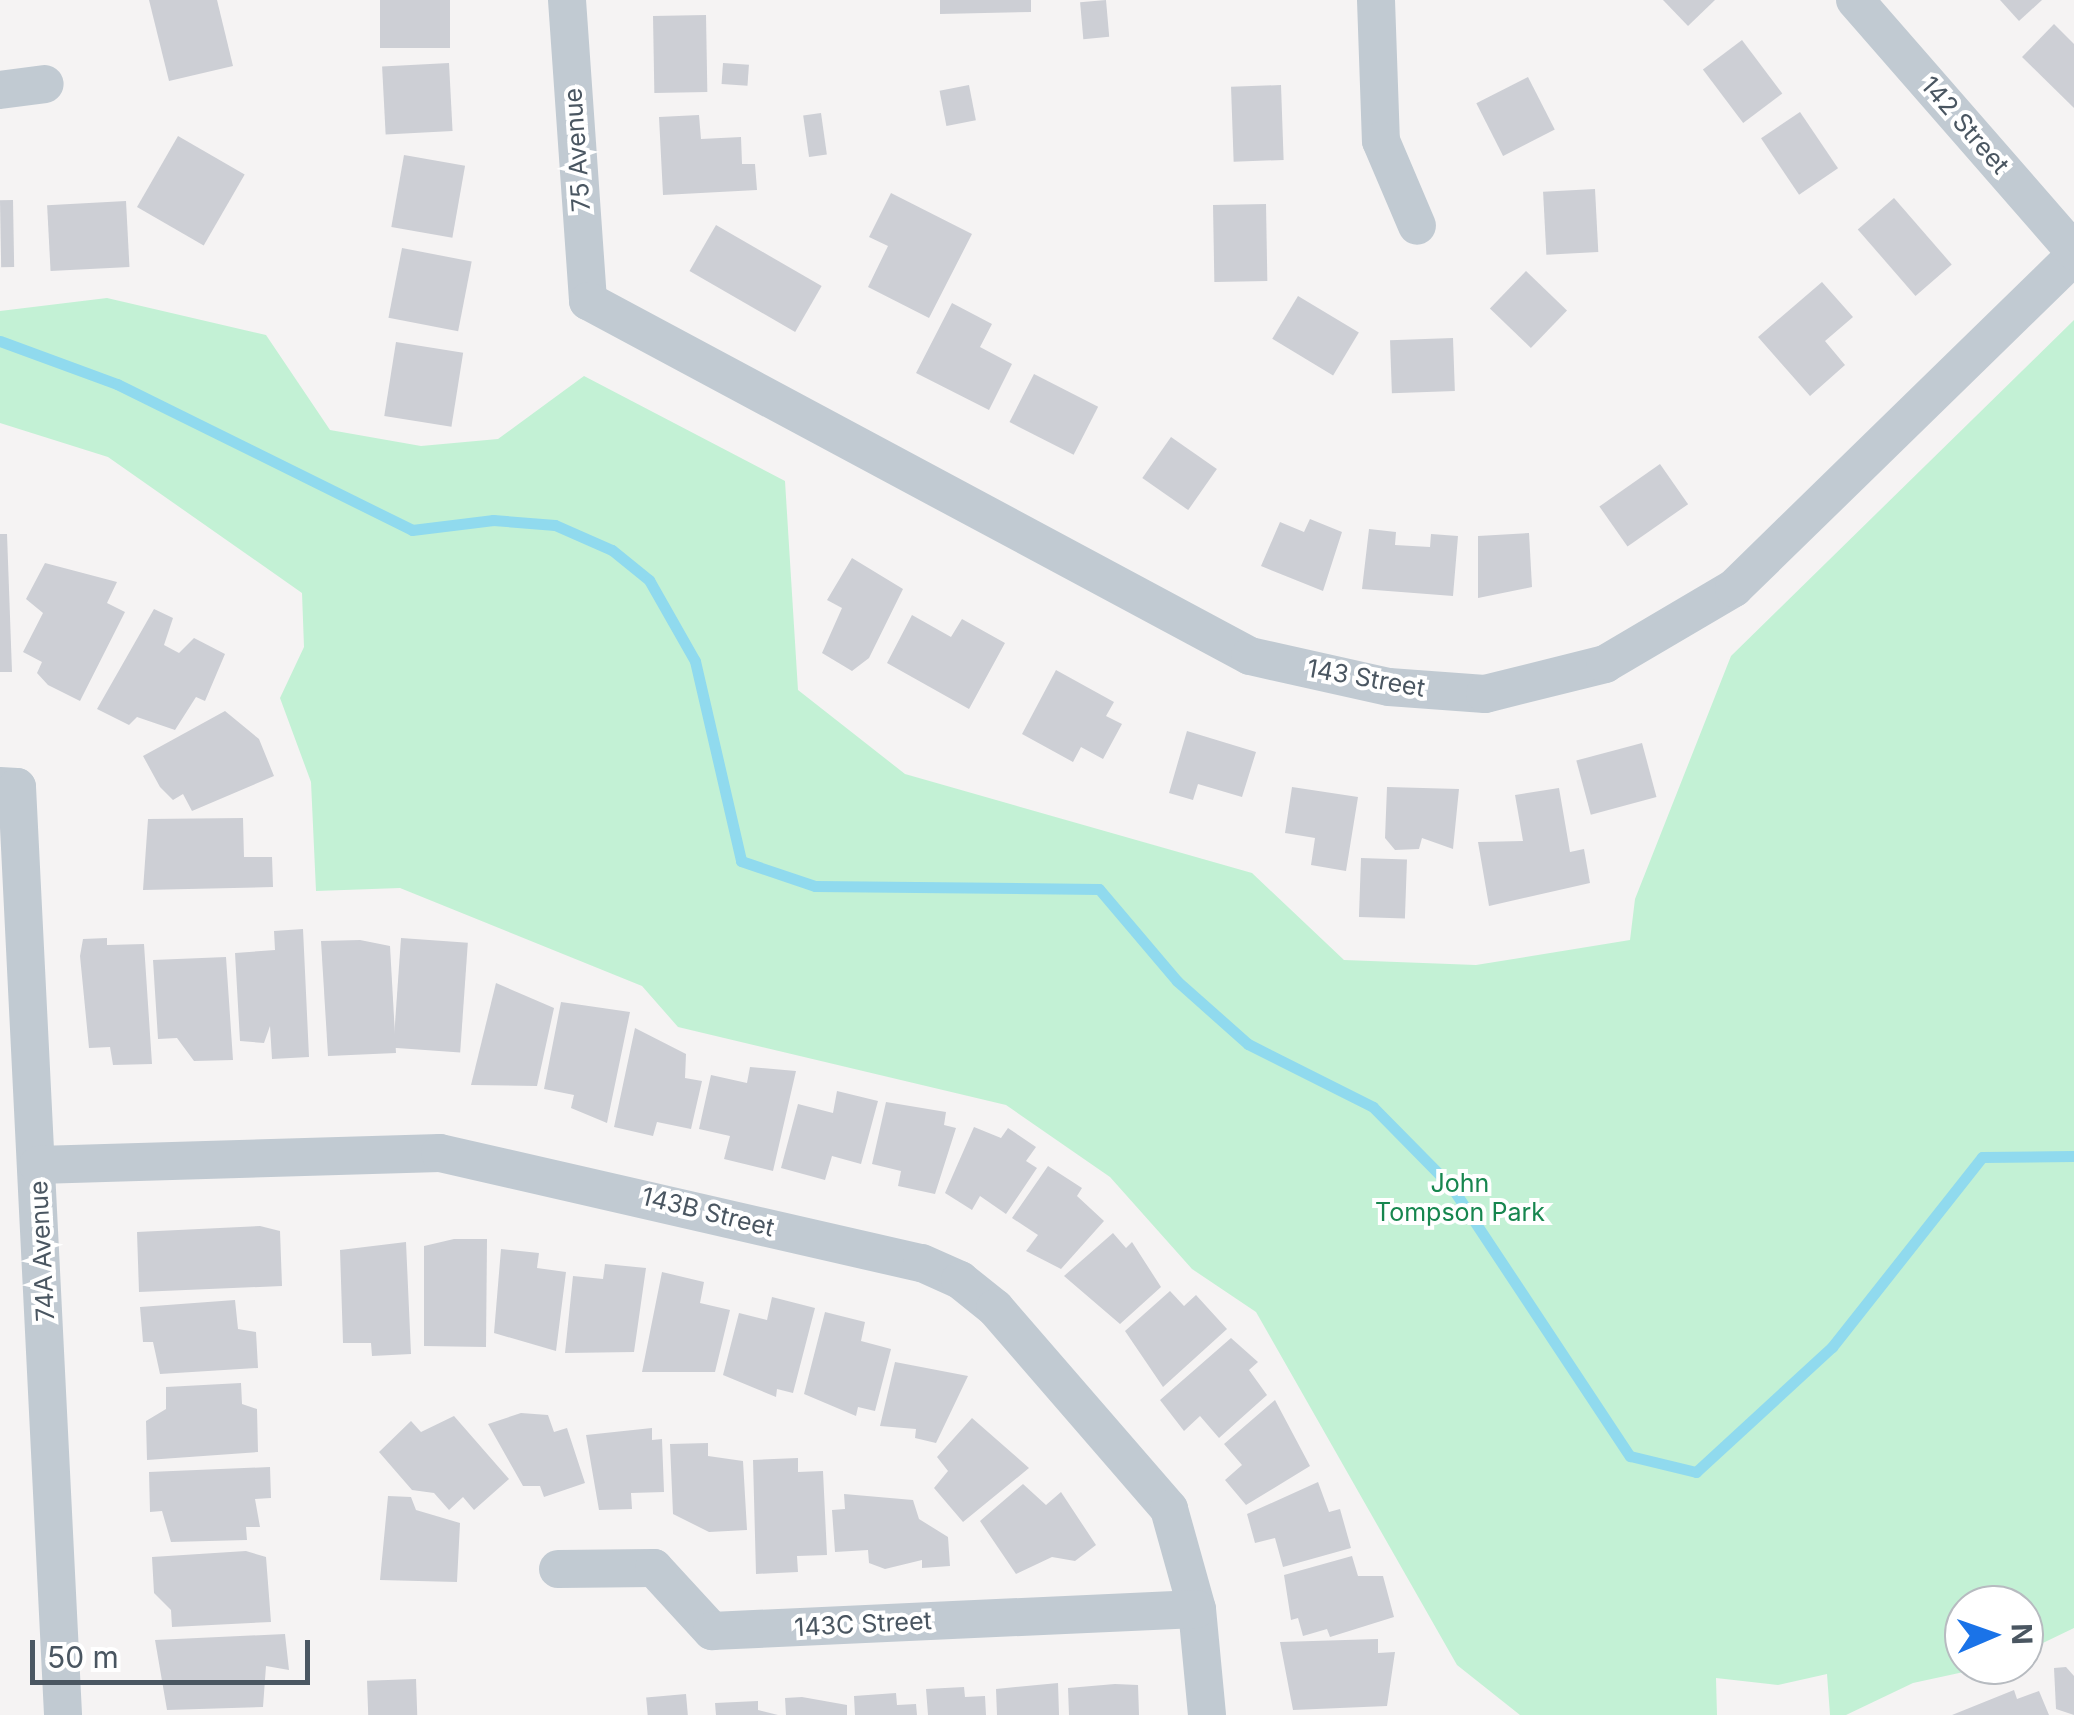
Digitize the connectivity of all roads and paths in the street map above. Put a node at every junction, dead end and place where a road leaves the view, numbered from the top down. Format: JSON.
{"nodes":[{"id":1,"x":567,"y":0,"type":"edge"},
{"id":2,"x":1376,"y":0,"type":"edge"},
{"id":3,"x":1855,"y":0,"type":"edge"},
{"id":4,"x":44,"y":84,"type":"dead end"},
{"id":5,"x":0,"y":90,"type":"edge"},
{"id":6,"x":1417,"y":226,"type":"dead end"},
{"id":7,"x":2074,"y":253,"type":"edge"},
{"id":8,"x":588,"y":300,"type":"joint"},
{"id":9,"x":8,"y":786,"type":"edge"},
{"id":10,"x":38,"y":1165,"type":"junction"},
{"id":11,"x":558,"y":1569,"type":"dead end"},
{"id":12,"x":1196,"y":1609,"type":"junction"},
{"id":13,"x":63,"y":1715,"type":"edge"},
{"id":14,"x":1207,"y":1715,"type":"edge"}],
"edges":[{"from":1,"to":8,"type":"street","name":"75 Avenue"},
{"from":2,"to":6,"type":"street"},
{"from":3,"to":7,"type":"street","name":"142 Street"},
{"from":4,"to":5,"type":"street"},
{"from":7,"to":8,"type":"street","name":"143 Street"},
{"from":9,"to":10,"type":"street","name":"74A Avenue"},
{"from":10,"to":12,"type":"street","name":"143B Street"},
{"from":10,"to":13,"type":"street","name":"74A Avenue"},
{"from":11,"to":12,"type":"street","name":"143C Street"},
{"from":12,"to":14,"type":"street","name":"143B Street"}]}
